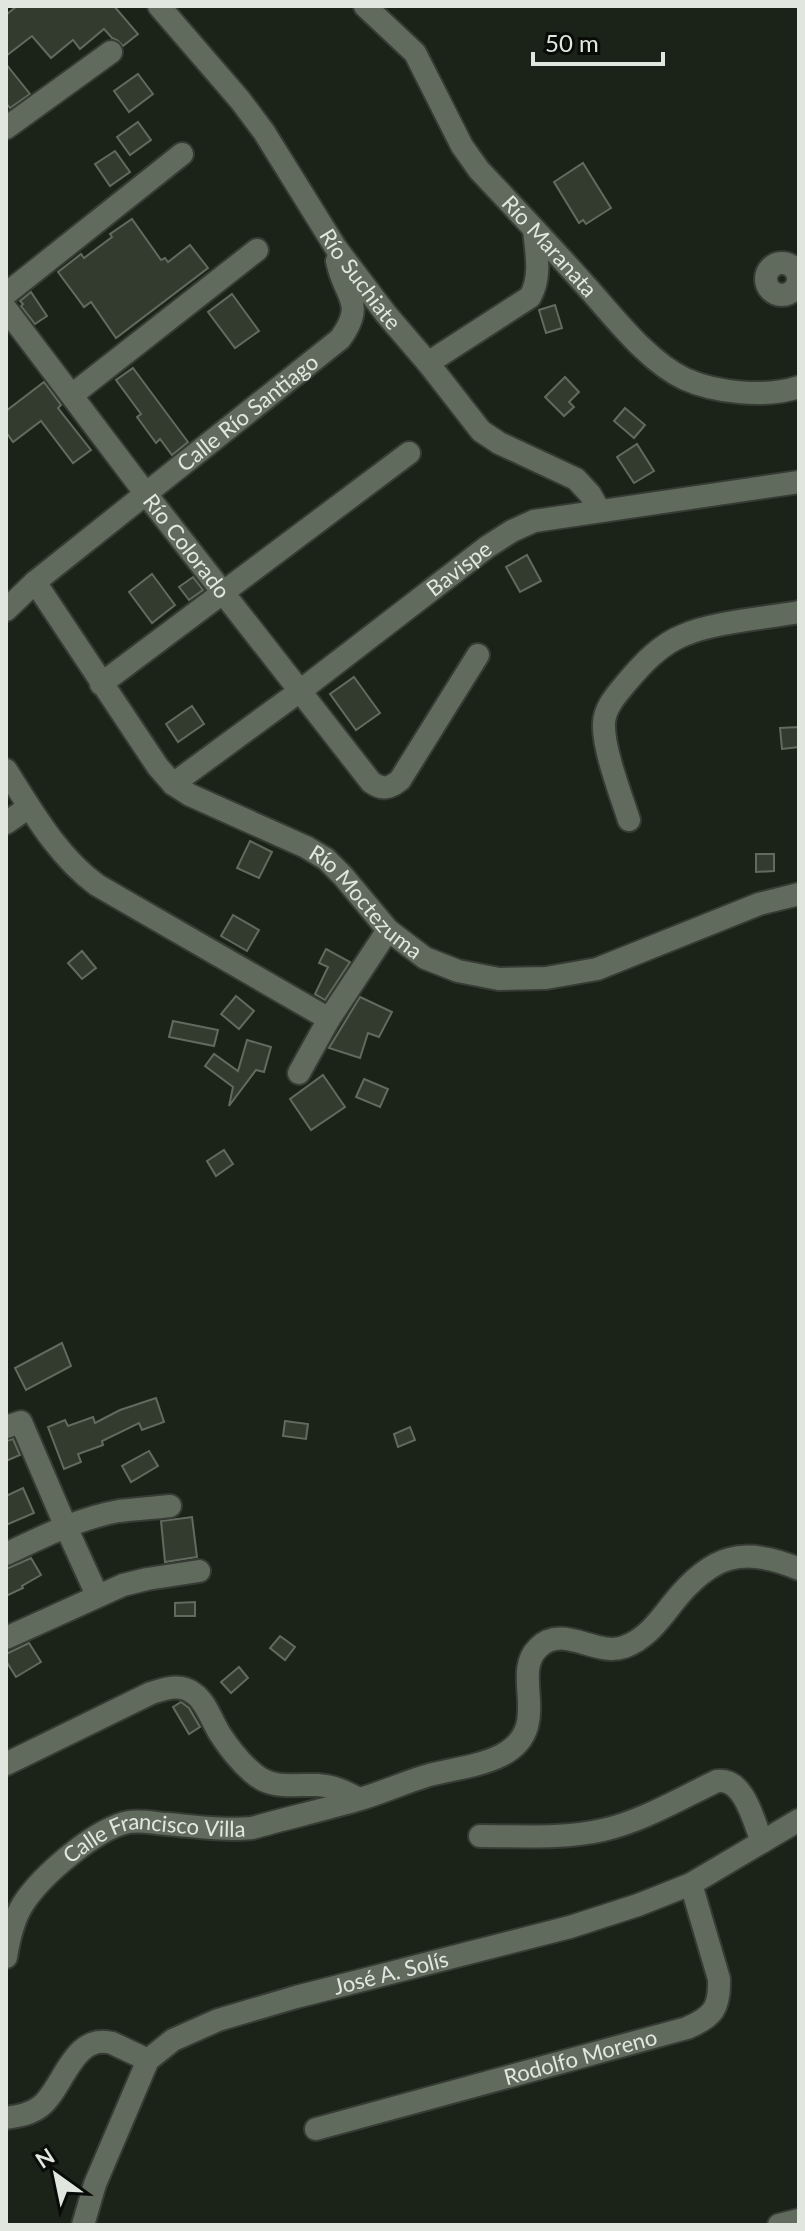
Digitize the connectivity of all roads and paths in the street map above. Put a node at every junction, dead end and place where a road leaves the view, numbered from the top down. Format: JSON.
{"nodes":[{"id":1,"x":159,"y":6,"type":"edge"},
{"id":2,"x":365,"y":6,"type":"edge"},
{"id":3,"x":111,"y":52,"type":"dead end"},
{"id":4,"x":6,"y":128,"type":"edge"},
{"id":5,"x":182,"y":154,"type":"dead end"},
{"id":6,"x":534,"y":229,"type":"junction"},
{"id":7,"x":336,"y":248,"type":"junction"},
{"id":8,"x":257,"y":250,"type":"dead end"},
{"id":9,"x":6,"y":294,"type":"edge"},
{"id":10,"x":6,"y":309,"type":"edge"},
{"id":11,"x":428,"y":363,"type":"junction"},
{"id":12,"x":799,"y":387,"type":"edge"},
{"id":13,"x":72,"y":395,"type":"junction"},
{"id":14,"x":409,"y":453,"type":"dead end"},
{"id":15,"x":799,"y":482,"type":"edge"},
{"id":16,"x":146,"y":494,"type":"junction"},
{"id":17,"x":599,"y":510,"type":"junction"},
{"id":18,"x":35,"y":582,"type":"junction"},
{"id":19,"x":224,"y":593,"type":"junction"},
{"id":20,"x":6,"y":610,"type":"edge"},
{"id":21,"x":799,"y":612,"type":"edge"},
{"id":22,"x":478,"y":655,"type":"dead end"},
{"id":23,"x":101,"y":684,"type":"junction"},
{"id":24,"x":300,"y":691,"type":"junction"},
{"id":25,"x":6,"y":770,"type":"edge"},
{"id":26,"x":173,"y":784,"type":"junction"},
{"id":27,"x":29,"y":807,"type":"junction"},
{"id":28,"x":629,"y":820,"type":"dead end"},
{"id":29,"x":6,"y":823,"type":"edge"},
{"id":30,"x":799,"y":894,"type":"edge"},
{"id":31,"x":388,"y":930,"type":"junction"},
{"id":32,"x":329,"y":1019,"type":"junction"},
{"id":33,"x":299,"y":1073,"type":"dead end"},
{"id":34,"x":14,"y":1424,"type":"edge"},
{"id":35,"x":170,"y":1506,"type":"dead end"},
{"id":36,"x":66,"y":1527,"type":"junction"},
{"id":37,"x":6,"y":1554,"type":"edge"},
{"id":38,"x":799,"y":1569,"type":"edge"},
{"id":39,"x":199,"y":1571,"type":"dead end"},
{"id":40,"x":97,"y":1595,"type":"junction"},
{"id":41,"x":6,"y":1638,"type":"edge"},
{"id":42,"x":6,"y":1764,"type":"edge"},
{"id":43,"x":359,"y":1799,"type":"junction"},
{"id":44,"x":799,"y":1820,"type":"edge"},
{"id":45,"x":480,"y":1836,"type":"dead end"},
{"id":46,"x":762,"y":1842,"type":"junction"},
{"id":47,"x":691,"y":1884,"type":"junction"},
{"id":48,"x":6,"y":1957,"type":"edge"},
{"id":49,"x":148,"y":2060,"type":"junction"},
{"id":50,"x":6,"y":2118,"type":"edge"},
{"id":51,"x":316,"y":2129,"type":"dead end"},
{"id":52,"x":799,"y":2220,"type":"edge"},
{"id":53,"x":83,"y":2225,"type":"edge"},
{"id":54,"x":779,"y":2225,"type":"edge"}],
"edges":[{"from":1,"to":7,"type":"street","name":"Río Suchiate"},
{"from":2,"to":6,"type":"street","name":"Río Maranata"},
{"from":3,"to":4,"type":"street"},
{"from":5,"to":9,"type":"street"},
{"from":6,"to":11,"type":"street"},
{"from":6,"to":12,"type":"street","name":"Río Maranata"},
{"from":7,"to":11,"type":"street","name":"Río Suchiate"},
{"from":7,"to":16,"type":"street","name":"Calle Río Santiago"},
{"from":8,"to":13,"type":"street"},
{"from":10,"to":13,"type":"street","name":"Río Colorado"},
{"from":11,"to":17,"type":"street","name":"Río Suchiate"},
{"from":13,"to":16,"type":"street","name":"Río Colorado"},
{"from":14,"to":19,"type":"street"},
{"from":15,"to":17,"type":"street","name":"Bavispe"},
{"from":16,"to":18,"type":"street","name":"Calle Río Santiago"},
{"from":16,"to":19,"type":"street","name":"Río Colorado"},
{"from":17,"to":24,"type":"street","name":"Bavispe"},
{"from":18,"to":20,"type":"street","name":"Calle Río Santiago"},
{"from":18,"to":23,"type":"street","name":"Río Moctezuma"},
{"from":19,"to":23,"type":"street"},
{"from":19,"to":24,"type":"street","name":"Río Colorado"},
{"from":21,"to":28,"type":"street"},
{"from":22,"to":24,"type":"street","name":"Río Colorado"},
{"from":23,"to":26,"type":"street","name":"Río Moctezuma"},
{"from":24,"to":26,"type":"street","name":"Bavispe"},
{"from":25,"to":27,"type":"street"},
{"from":26,"to":31,"type":"street","name":"Río Moctezuma"},
{"from":27,"to":29,"type":"street"},
{"from":27,"to":32,"type":"street"},
{"from":30,"to":31,"type":"street","name":"Río Moctezuma"},
{"from":31,"to":32,"type":"street"},
{"from":32,"to":33,"type":"street"},
{"from":34,"to":36,"type":"street"},
{"from":35,"to":36,"type":"street"},
{"from":36,"to":37,"type":"street"},
{"from":36,"to":40,"type":"street"},
{"from":38,"to":43,"type":"street","name":"Calle Francisco Villa"},
{"from":39,"to":40,"type":"street"},
{"from":40,"to":41,"type":"street"},
{"from":42,"to":43,"type":"street"},
{"from":43,"to":48,"type":"street","name":"Calle Francisco Villa"},
{"from":44,"to":46,"type":"street","name":"José A. Solís"},
{"from":45,"to":46,"type":"street"},
{"from":46,"to":47,"type":"street","name":"José A. Solís"},
{"from":47,"to":49,"type":"street","name":"José A. Solís"},
{"from":47,"to":51,"type":"street","name":"Rodolfo Moreno"},
{"from":49,"to":50,"type":"street"},
{"from":49,"to":53,"type":"street"},
{"from":52,"to":54,"type":"street"}]}
